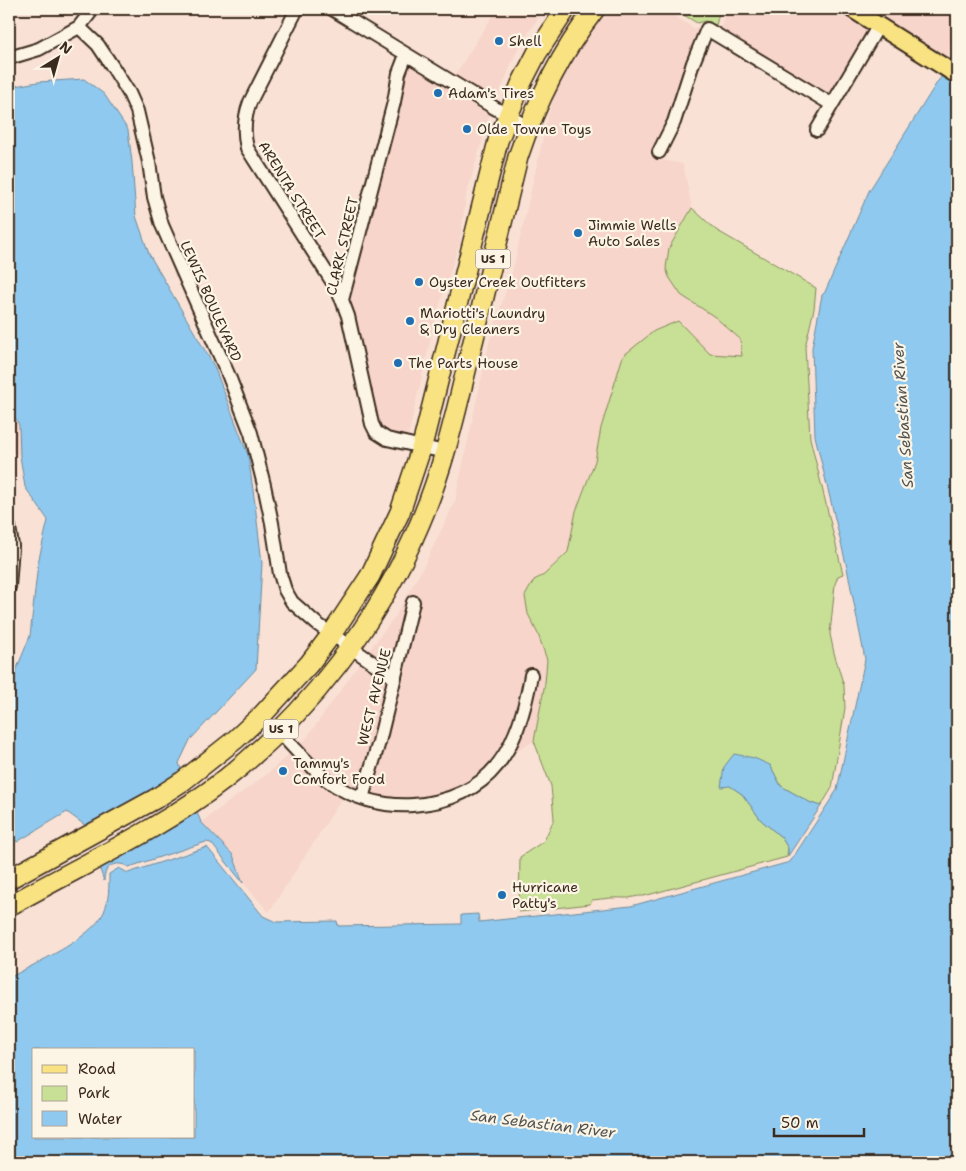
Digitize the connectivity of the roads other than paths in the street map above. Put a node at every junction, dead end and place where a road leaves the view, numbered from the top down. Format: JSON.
{"nodes":[{"id":1,"x":93,"y":9,"type":"edge"},
{"id":2,"x":297,"y":9,"type":"edge"},
{"id":3,"x":332,"y":9,"type":"edge"},
{"id":4,"x":566,"y":9,"type":"edge"},
{"id":5,"x":594,"y":9,"type":"edge"},
{"id":6,"x":852,"y":9,"type":"edge"},
{"id":7,"x":879,"y":25,"type":"junction"},
{"id":8,"x":79,"y":27,"type":"junction"},
{"id":9,"x":406,"y":55,"type":"junction"},
{"id":10,"x":9,"y":58,"type":"edge"},
{"id":11,"x":951,"y":71,"type":"edge"},
{"id":12,"x":832,"y":104,"type":"junction"},
{"id":13,"x":507,"y":116,"type":"junction"},
{"id":14,"x":528,"y":127,"type":"junction"},
{"id":15,"x":817,"y":130,"type":"dead end"},
{"id":16,"x":659,"y":152,"type":"dead end"},
{"id":17,"x":342,"y":300,"type":"junction"},
{"id":18,"x":422,"y":446,"type":"junction"},
{"id":19,"x":445,"y":452,"type":"junction"},
{"id":20,"x":9,"y":527,"type":"edge"},
{"id":21,"x":9,"y":586,"type":"edge"},
{"id":22,"x":413,"y":602,"type":"dead end"},
{"id":23,"x":331,"y":635,"type":"junction"},
{"id":24,"x":350,"y":648,"type":"junction"},
{"id":25,"x":531,"y":675,"type":"dead end"},
{"id":26,"x":395,"y":678,"type":"junction"},
{"id":27,"x":279,"y":732,"type":"junction"},
{"id":28,"x":362,"y":798,"type":"junction"},
{"id":29,"x":9,"y":879,"type":"edge"},
{"id":30,"x":11,"y":900,"type":"edge"}],
"edges":[{"from":1,"to":8,"type":"street"},
{"from":2,"to":17,"type":"street","name":"ARENTA STREET"},
{"from":3,"to":9,"type":"street"},
{"from":4,"to":13,"type":"highway","number":"US 1"},
{"from":5,"to":14,"type":"highway","number":"US 1"},
{"from":6,"to":7,"type":"main road"},
{"from":7,"to":11,"type":"main road"},
{"from":7,"to":12,"type":"street"},
{"from":8,"to":10,"type":"street"},
{"from":8,"to":23,"type":"street","name":"LEWIS BOULEVARD"},
{"from":9,"to":13,"type":"street"},
{"from":9,"to":17,"type":"street","name":"CLARK STREET"},
{"from":12,"to":15,"type":"street"},
{"from":12,"to":16,"type":"street"},
{"from":13,"to":14,"type":"street"},
{"from":13,"to":18,"type":"highway","number":"US 1"},
{"from":14,"to":19,"type":"highway","number":"US 1"},
{"from":17,"to":18,"type":"street","name":"CLARK STREET"},
{"from":18,"to":19,"type":"street","name":"CLARK STREET"},
{"from":18,"to":23,"type":"highway","number":"US 1"},
{"from":19,"to":24,"type":"highway","number":"US 1"},
{"from":20,"to":21,"type":"street"},
{"from":22,"to":26,"type":"street","name":"WEST AVENUE"},
{"from":23,"to":24,"type":"street","name":"LEWIS BOULEVARD"},
{"from":23,"to":29,"type":"highway","number":"US 1"},
{"from":24,"to":26,"type":"street","name":"LEWIS BOULEVARD"},
{"from":24,"to":27,"type":"highway","number":"US 1"},
{"from":25,"to":28,"type":"street"},
{"from":26,"to":28,"type":"street","name":"WEST AVENUE"},
{"from":27,"to":28,"type":"street"},
{"from":27,"to":30,"type":"highway","number":"US 1"}]}
